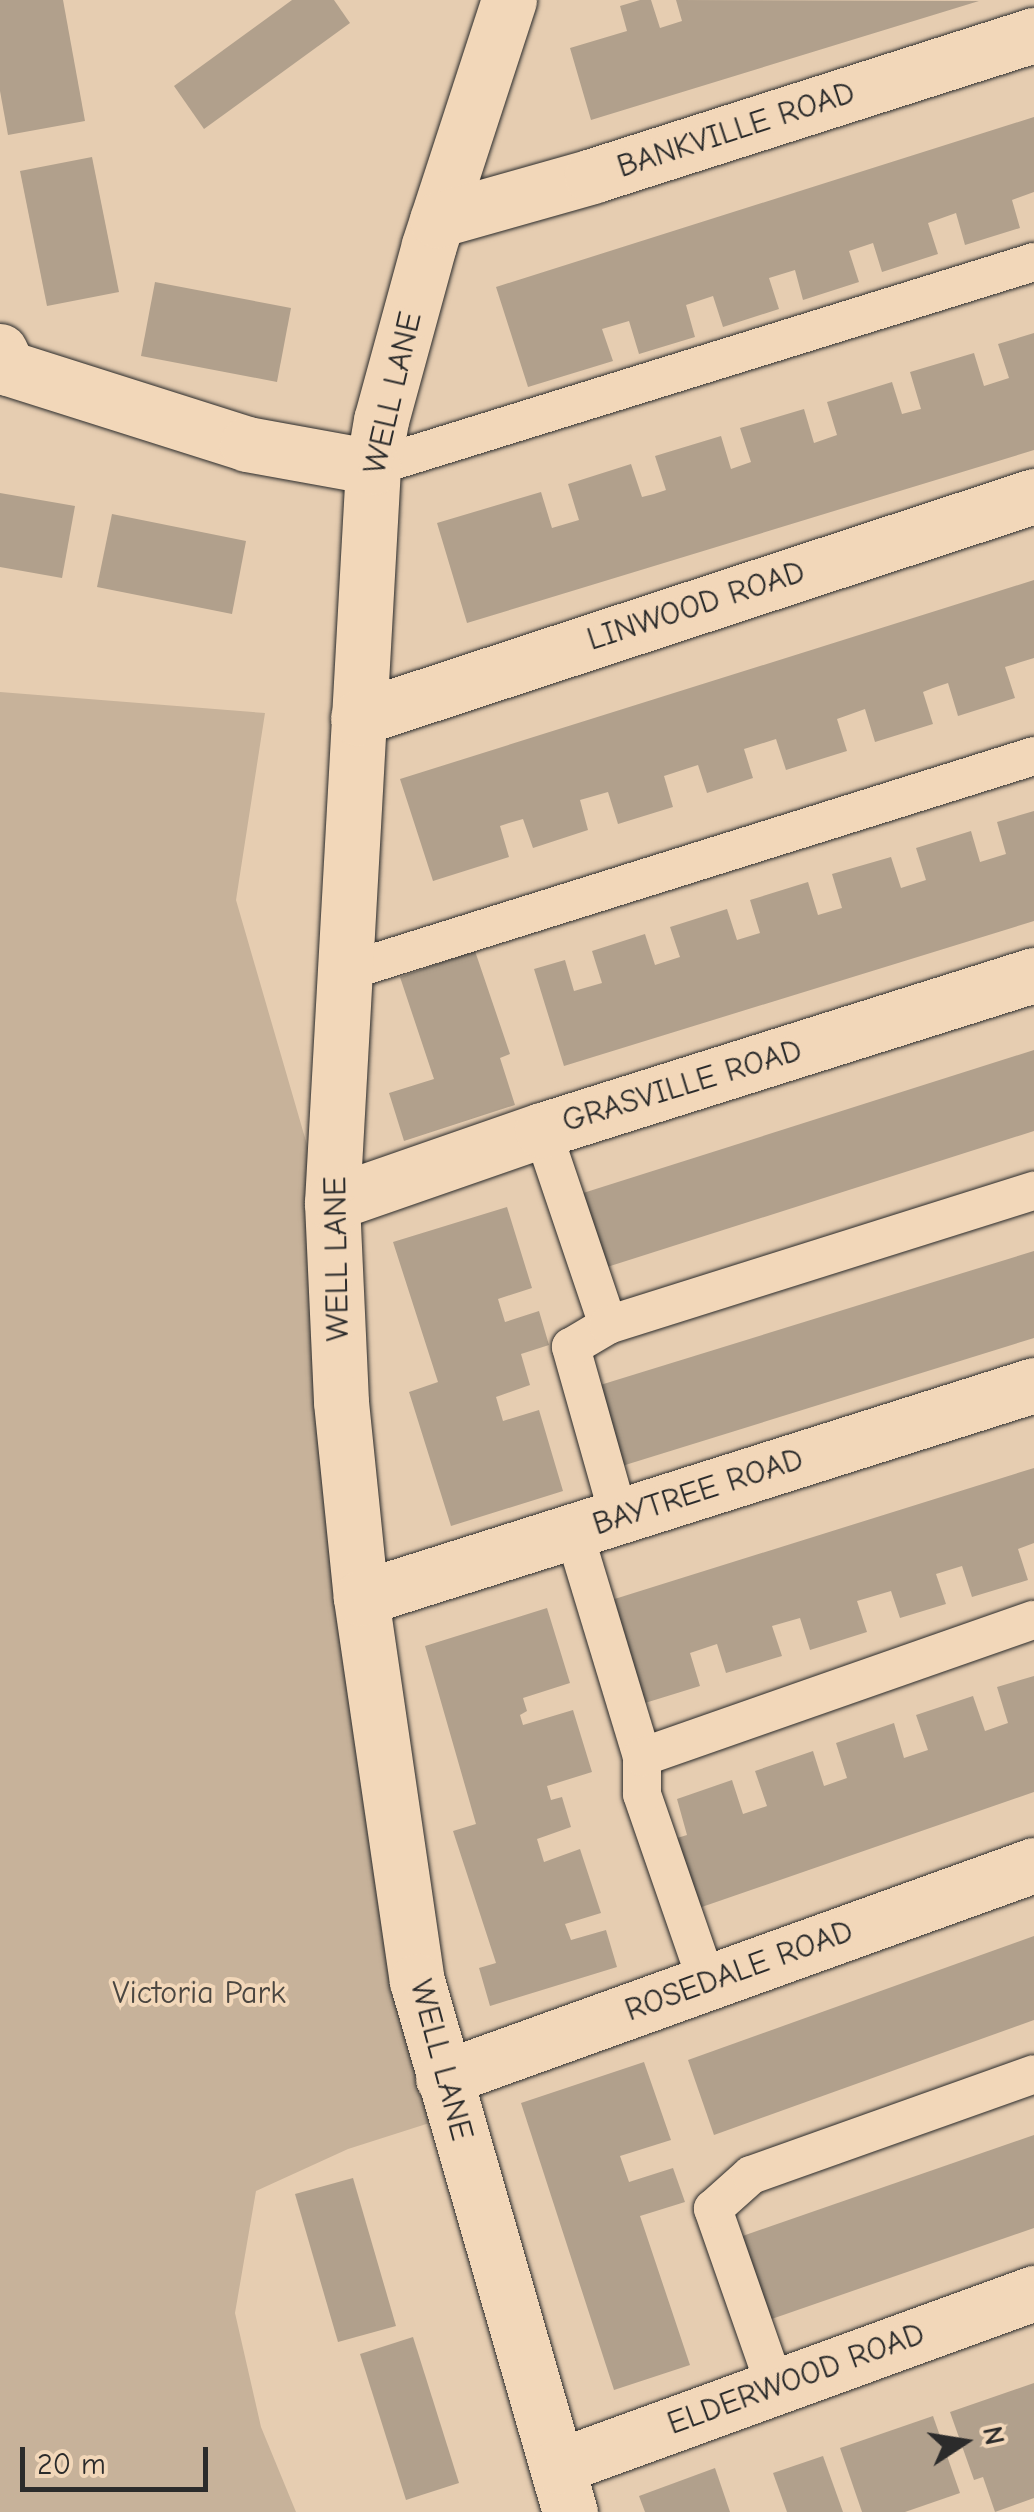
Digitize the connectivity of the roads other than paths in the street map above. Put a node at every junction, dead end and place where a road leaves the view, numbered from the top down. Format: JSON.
{"nodes":[{"id":1,"x":510,"y":0,"type":"edge"},
{"id":2,"x":1034,"y":35,"type":"edge"},
{"id":3,"x":436,"y":220,"type":"junction"},
{"id":4,"x":1034,"y":262,"type":"edge"},
{"id":5,"x":0,"y":351,"type":"edge"},
{"id":6,"x":374,"y":467,"type":"junction"},
{"id":7,"x":1034,"y":496,"type":"edge"},
{"id":8,"x":358,"y":718,"type":"junction"},
{"id":9,"x":1034,"y":756,"type":"edge"},
{"id":10,"x":348,"y":971,"type":"junction"},
{"id":11,"x":1034,"y":974,"type":"edge"},
{"id":12,"x":542,"y":1130,"type":"junction"},
{"id":13,"x":1034,"y":1191,"type":"edge"},
{"id":14,"x":332,"y":1203,"type":"junction"},
{"id":15,"x":608,"y":1325,"type":"junction"},
{"id":16,"x":1034,"y":1385,"type":"edge"},
{"id":17,"x":597,"y":1525,"type":"junction"},
{"id":18,"x":362,"y":1598,"type":"junction"},
{"id":19,"x":1034,"y":1620,"type":"edge"},
{"id":20,"x":642,"y":1757,"type":"junction"},
{"id":21,"x":1034,"y":1865,"type":"edge"},
{"id":22,"x":707,"y":1982,"type":"junction"},
{"id":23,"x":1034,"y":2074,"type":"edge"},
{"id":24,"x":443,"y":2078,"type":"junction"},
{"id":25,"x":1034,"y":2293,"type":"edge"},
{"id":26,"x":775,"y":2386,"type":"junction"},
{"id":27,"x":564,"y":2489,"type":"edge"}],
"edges":[{"from":1,"to":3,"type":"street","name":"WELL LANE"},
{"from":2,"to":3,"type":"street","name":"BANKVILLE ROAD"},
{"from":3,"to":6,"type":"street","name":"WELL LANE"},
{"from":4,"to":6,"type":"lane"},
{"from":5,"to":6,"type":"street"},
{"from":6,"to":8,"type":"street","name":"WELL LANE"},
{"from":7,"to":8,"type":"street","name":"LINWOOD ROAD"},
{"from":8,"to":10,"type":"street","name":"WELL LANE"},
{"from":9,"to":10,"type":"lane"},
{"from":10,"to":14,"type":"street","name":"WELL LANE"},
{"from":11,"to":12,"type":"street","name":"GRASVILLE ROAD"},
{"from":12,"to":14,"type":"street","name":"GRASVILLE ROAD"},
{"from":12,"to":15,"type":"lane"},
{"from":13,"to":15,"type":"lane"},
{"from":14,"to":18,"type":"street","name":"WELL LANE"},
{"from":15,"to":17,"type":"lane"},
{"from":16,"to":17,"type":"street","name":"BAYTREE ROAD"},
{"from":17,"to":18,"type":"street","name":"BAYTREE ROAD"},
{"from":17,"to":20,"type":"lane"},
{"from":18,"to":24,"type":"street","name":"WELL LANE"},
{"from":19,"to":20,"type":"lane"},
{"from":20,"to":22,"type":"lane"},
{"from":21,"to":22,"type":"street","name":"ROSEDALE ROAD"},
{"from":22,"to":24,"type":"street","name":"ROSEDALE ROAD"},
{"from":23,"to":26,"type":"lane"},
{"from":24,"to":27,"type":"street","name":"WELL LANE"},
{"from":25,"to":26,"type":"street","name":"ELDERWOOD ROAD"},
{"from":26,"to":27,"type":"street","name":"ELDERWOOD ROAD"}]}
